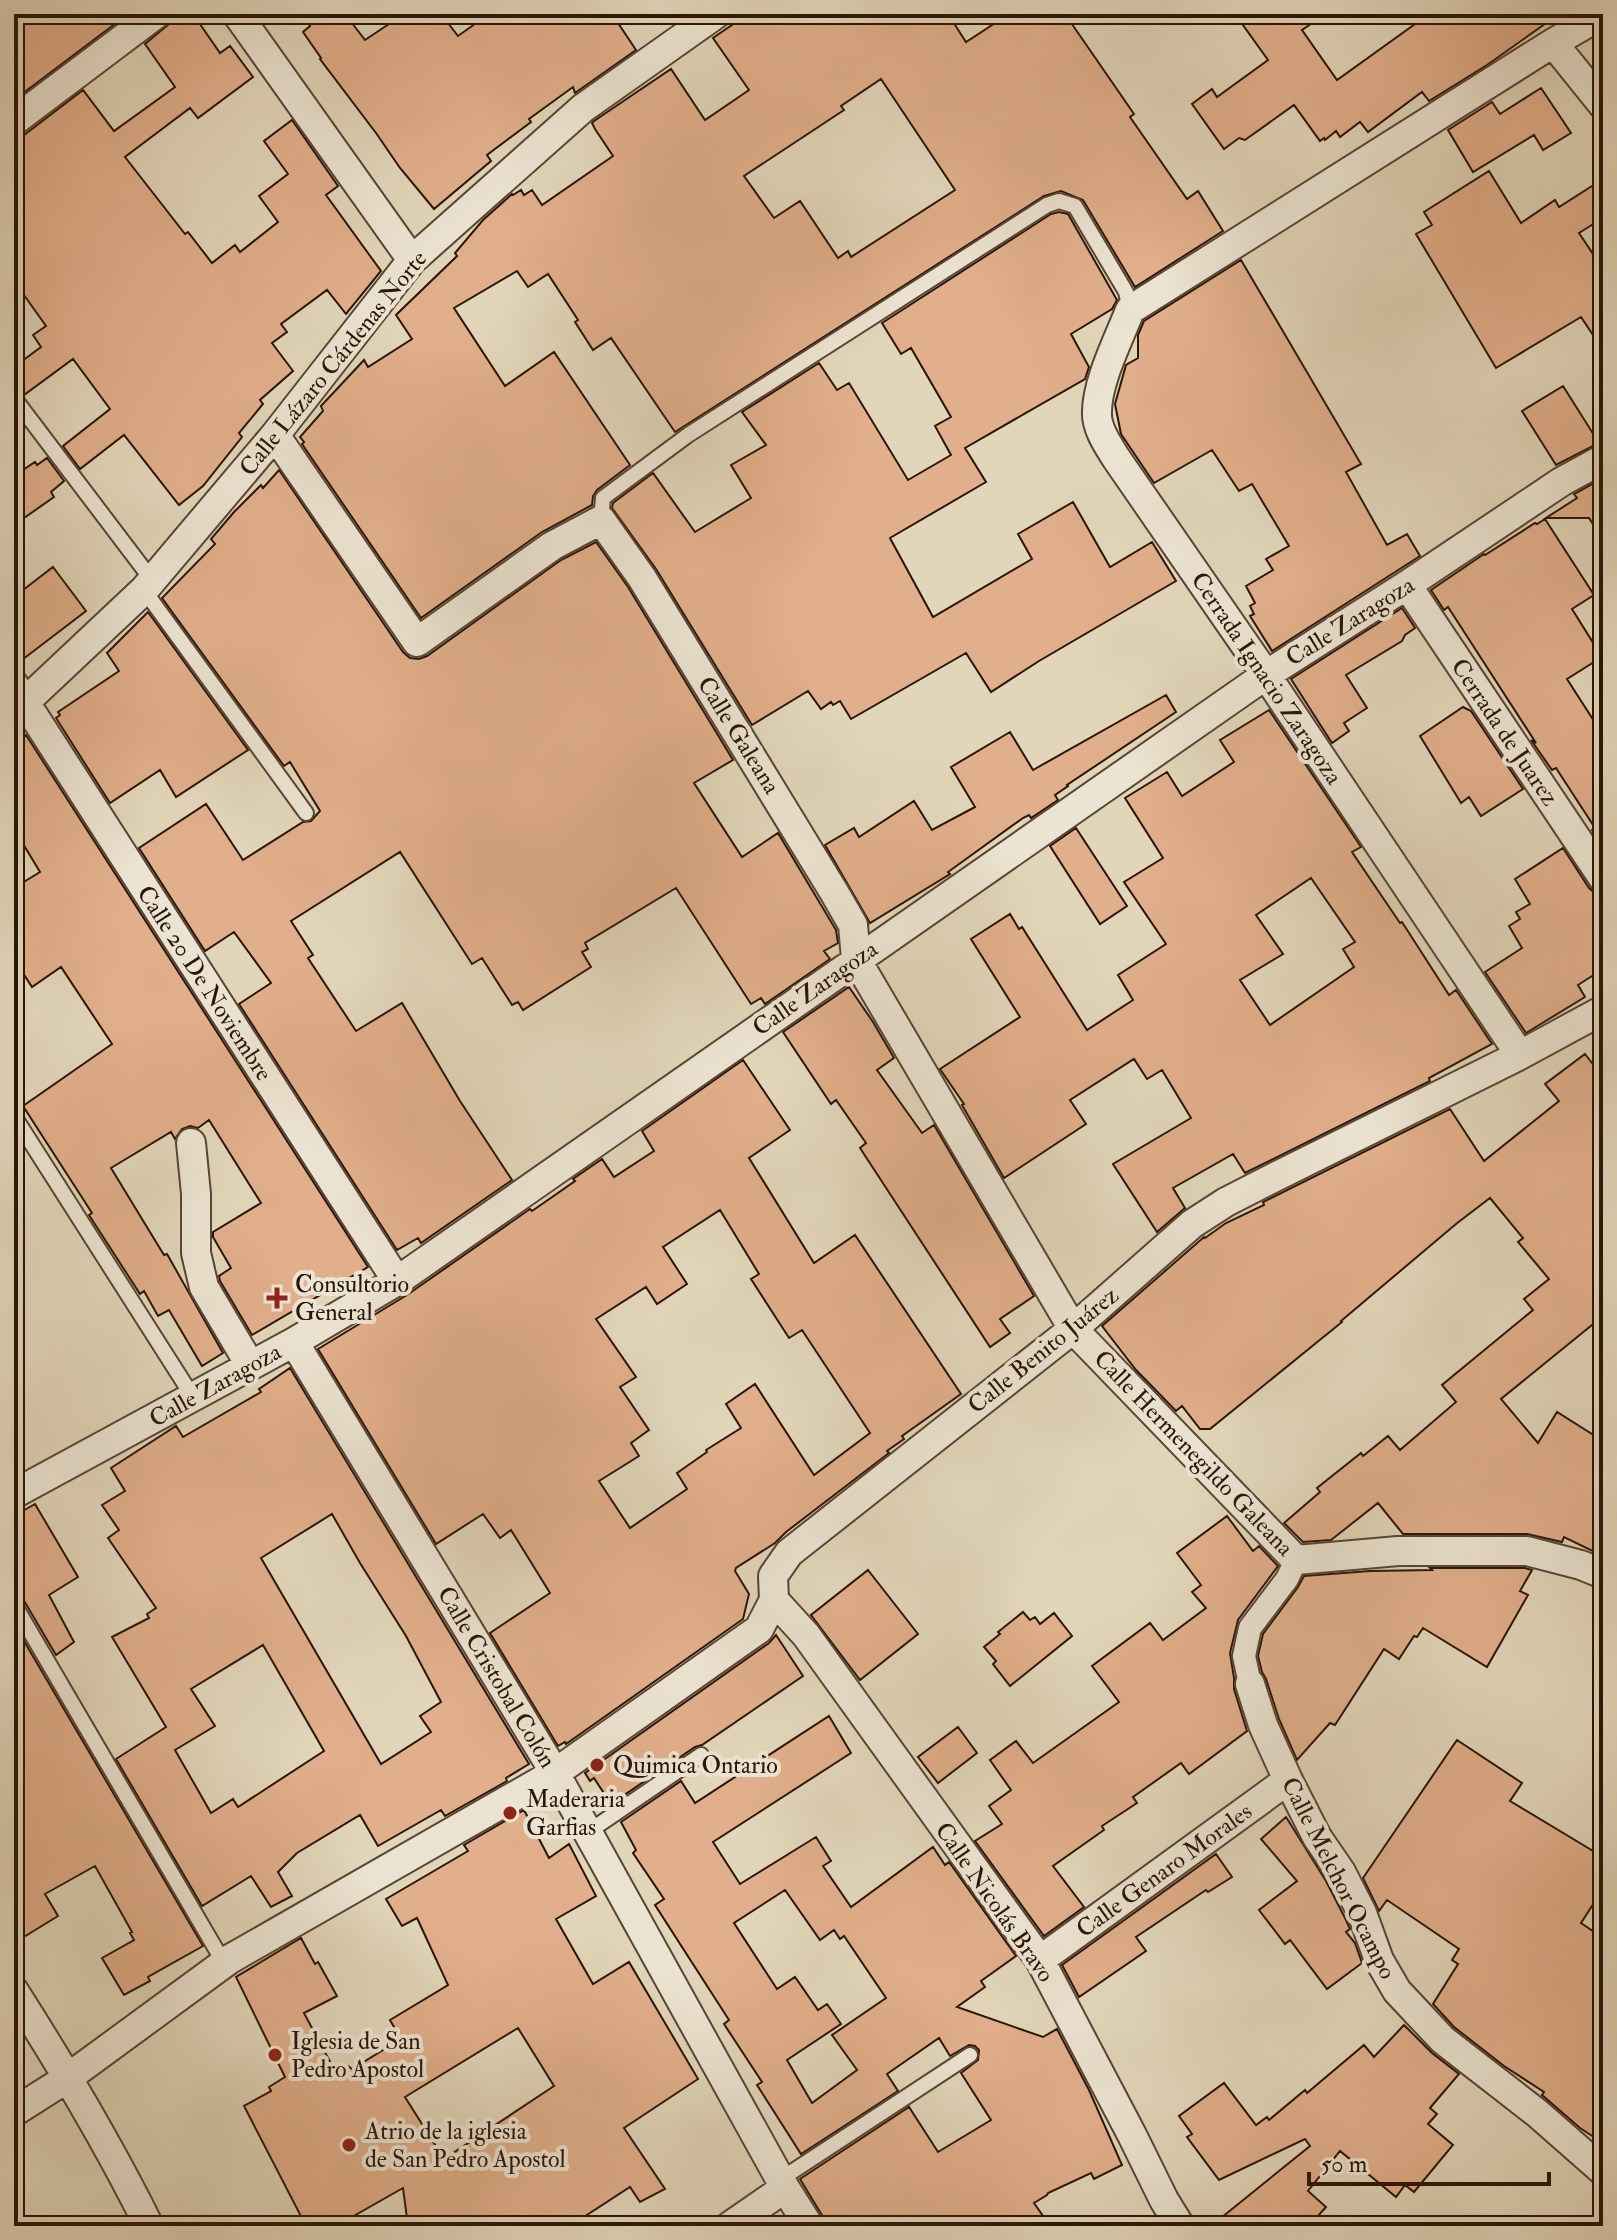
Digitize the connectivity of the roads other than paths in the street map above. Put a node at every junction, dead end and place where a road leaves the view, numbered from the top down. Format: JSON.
{"nodes":[{"id":1,"x":237,"y":14,"type":"edge"},
{"id":2,"x":716,"y":14,"type":"edge"},
{"id":3,"x":1603,"y":14,"type":"edge"},
{"id":4,"x":149,"y":16,"type":"edge"},
{"id":5,"x":1553,"y":43,"type":"junction"},
{"id":6,"x":1603,"y":105,"type":"edge"},
{"id":7,"x":14,"y":121,"type":"edge"},
{"id":8,"x":412,"y":260,"type":"junction"},
{"id":9,"x":1130,"y":310,"type":"junction"},
{"id":10,"x":14,"y":398,"type":"edge"},
{"id":11,"x":275,"y":435,"type":"junction"},
{"id":12,"x":1603,"y":459,"type":"edge"},
{"id":13,"x":601,"y":520,"type":"junction"},
{"id":14,"x":148,"y":585,"type":"junction"},
{"id":15,"x":1407,"y":585,"type":"junction"},
{"id":16,"x":1266,"y":675,"type":"junction"},
{"id":17,"x":18,"y":699,"type":"edge"},
{"id":18,"x":306,"y":813,"type":"dead end"},
{"id":19,"x":1603,"y":878,"type":"edge"},
{"id":20,"x":856,"y":959,"type":"junction"},
{"id":21,"x":1603,"y":1010,"type":"edge"},
{"id":22,"x":1520,"y":1055,"type":"junction"},
{"id":23,"x":14,"y":1116,"type":"edge"},
{"id":24,"x":191,"y":1143,"type":"dead end"},
{"id":25,"x":397,"y":1281,"type":"junction"},
{"id":26,"x":1073,"y":1329,"type":"junction"},
{"id":27,"x":294,"y":1342,"type":"junction"},
{"id":28,"x":250,"y":1365,"type":"junction"},
{"id":29,"x":193,"y":1397,"type":"junction"},
{"id":30,"x":14,"y":1494,"type":"edge"},
{"id":31,"x":1296,"y":1560,"type":"junction"},
{"id":32,"x":1603,"y":1574,"type":"edge"},
{"id":33,"x":774,"y":1600,"type":"junction"},
{"id":34,"x":14,"y":1604,"type":"edge"},
{"id":35,"x":1250,"y":1684,"type":"joint"},
{"id":36,"x":701,"y":1755,"type":"dead end"},
{"id":37,"x":555,"y":1773,"type":"junction"},
{"id":38,"x":1288,"y":1780,"type":"junction"},
{"id":39,"x":588,"y":1832,"type":"junction"},
{"id":40,"x":1040,"y":1960,"type":"junction"},
{"id":41,"x":224,"y":1963,"type":"junction"},
{"id":42,"x":14,"y":1991,"type":"edge"},
{"id":43,"x":970,"y":2055,"type":"dead end"},
{"id":44,"x":69,"y":2077,"type":"junction"},
{"id":45,"x":14,"y":2112,"type":"edge"},
{"id":46,"x":1603,"y":2171,"type":"edge"},
{"id":47,"x":783,"y":2183,"type":"junction"},
{"id":48,"x":149,"y":2226,"type":"edge"},
{"id":49,"x":730,"y":2226,"type":"edge"},
{"id":50,"x":809,"y":2226,"type":"edge"},
{"id":51,"x":1180,"y":2226,"type":"edge"}],
"edges":[{"from":1,"to":8,"type":"street"},
{"from":2,"to":8,"type":"street","name":"Calle Lázaro Cárdenas Norte"},
{"from":3,"to":5,"type":"street"},
{"from":4,"to":7,"type":"street"},
{"from":5,"to":6,"type":"street"},
{"from":5,"to":9,"type":"street"},
{"from":8,"to":11,"type":"street","name":"Calle Lázaro Cárdenas Norte"},
{"from":9,"to":13,"type":"lane"},
{"from":9,"to":16,"type":"street","name":"Cerrada Ignacio Zaragoza"},
{"from":10,"to":14,"type":"lane"},
{"from":11,"to":13,"type":"street"},
{"from":11,"to":14,"type":"street","name":"Calle Lázaro Cárdenas Norte"},
{"from":12,"to":15,"type":"street","name":"Calle Zaragoza"},
{"from":13,"to":20,"type":"street","name":"Calle Galeana"},
{"from":14,"to":17,"type":"street","name":"Calle Lázaro Cárdenas Norte"},
{"from":14,"to":18,"type":"lane"},
{"from":15,"to":16,"type":"street","name":"Calle Zaragoza"},
{"from":15,"to":19,"type":"street","name":"Cerrada de Juarez"},
{"from":16,"to":20,"type":"street","name":"Calle Zaragoza"},
{"from":16,"to":22,"type":"street","name":"Cerrada Ignacio Zaragoza"},
{"from":17,"to":25,"type":"street","name":"Calle 20 De Noviembre"},
{"from":20,"to":25,"type":"street","name":"Calle Zaragoza"},
{"from":20,"to":26,"type":"street","name":"Calle Hermenegildo Galeana"},
{"from":21,"to":22,"type":"street","name":"Calle Benito Juárez"},
{"from":22,"to":26,"type":"street","name":"Calle Benito Juárez"},
{"from":23,"to":29,"type":"lane"},
{"from":24,"to":28,"type":"street"},
{"from":25,"to":27,"type":"street","name":"Calle Zaragoza"},
{"from":26,"to":31,"type":"street","name":"Calle Hermenegildo Galeana"},
{"from":26,"to":33,"type":"street","name":"Calle Benito Juárez"},
{"from":27,"to":28,"type":"street","name":"Calle Zaragoza"},
{"from":27,"to":37,"type":"street","name":"Calle Cristobal Colón"},
{"from":28,"to":29,"type":"street","name":"Calle Zaragoza"},
{"from":29,"to":30,"type":"street","name":"Calle Zaragoza"},
{"from":31,"to":32,"type":"street","name":"Calle Hermenegildo Galeana"},
{"from":31,"to":35,"type":"street","name":"Calle Melchor Ocampo"},
{"from":33,"to":37,"type":"street","name":"Calle Benito Juárez"},
{"from":33,"to":40,"type":"street","name":"Calle Nicolás Bravo"},
{"from":34,"to":41,"type":"lane"},
{"from":35,"to":38,"type":"street","name":"Calle Melchor Ocampo"},
{"from":36,"to":39,"type":"lane"},
{"from":37,"to":39,"type":"street","name":"Calle Cristobal Colón"},
{"from":37,"to":41,"type":"street","name":"Calle Benito Juárez"},
{"from":38,"to":40,"type":"street","name":"Calle Genaro Morales"},
{"from":38,"to":46,"type":"street","name":"Calle Melchor Ocampo"},
{"from":39,"to":47,"type":"street","name":"Calle Cristobal Colón"},
{"from":40,"to":51,"type":"street","name":"Calle Nicolás Bravo"},
{"from":41,"to":44,"type":"street","name":"Calle Benito Juárez"},
{"from":42,"to":44,"type":"street"},
{"from":43,"to":47,"type":"lane"},
{"from":44,"to":45,"type":"street","name":"Calle Benito Juárez"},
{"from":44,"to":48,"type":"street"},
{"from":47,"to":49,"type":"street"},
{"from":47,"to":50,"type":"street","name":"Calle Cristobal Colón"}]}
